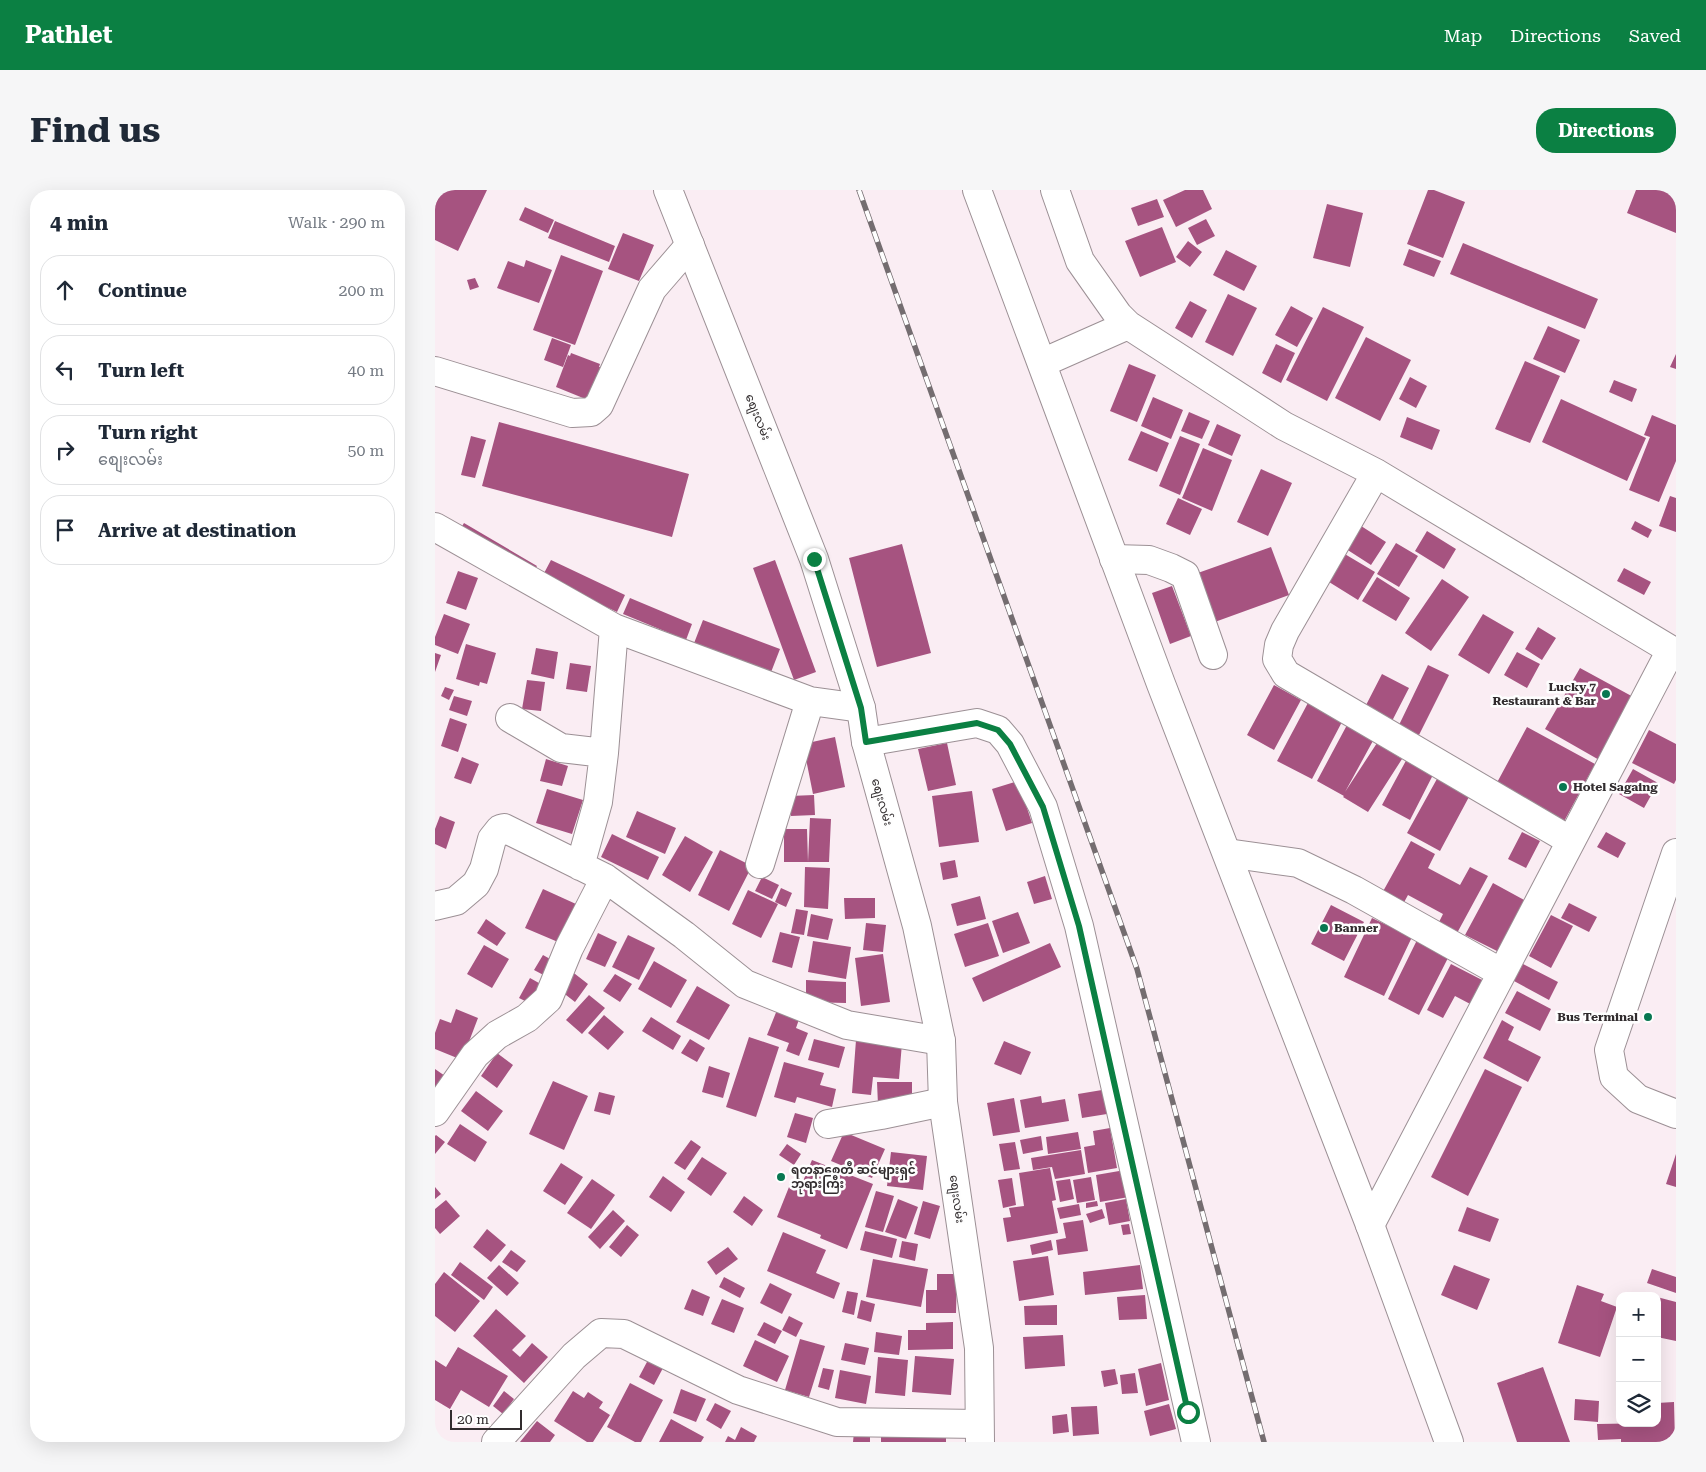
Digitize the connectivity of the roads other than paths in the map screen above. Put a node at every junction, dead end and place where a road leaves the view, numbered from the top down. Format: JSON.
{"nodes":[{"id":1,"x":668,"y":190,"type":"edge"},
{"id":2,"x":977,"y":190,"type":"edge"},
{"id":3,"x":1055,"y":190,"type":"edge"},
{"id":4,"x":690,"y":245,"type":"junction"},
{"id":5,"x":1128,"y":325,"type":"junction"},
{"id":6,"x":1042,"y":362,"type":"junction"},
{"id":7,"x":435,"y":371,"type":"edge"},
{"id":8,"x":1376,"y":473,"type":"junction"},
{"id":9,"x":435,"y":527,"type":"edge"},
{"id":10,"x":1114,"y":559,"type":"junction"},
{"id":11,"x":614,"y":628,"type":"junction"},
{"id":12,"x":1673,"y":652,"type":"edge"},
{"id":13,"x":1213,"y":655,"type":"dead end"},
{"id":14,"x":810,"y":701,"type":"junction"},
{"id":15,"x":861,"y":708,"type":"junction"},
{"id":16,"x":510,"y":718,"type":"dead end"},
{"id":17,"x":866,"y":742,"type":"junction"},
{"id":18,"x":604,"y":753,"type":"junction"},
{"id":19,"x":1571,"y":841,"type":"junction"},
{"id":20,"x":1227,"y":853,"type":"junction"},
{"id":21,"x":1676,"y":853,"type":"edge"},
{"id":22,"x":760,"y":864,"type":"dead end"},
{"id":23,"x":580,"y":866,"type":"junction"},
{"id":24,"x":605,"y":878,"type":"junction"},
{"id":25,"x":435,"y":906,"type":"edge"},
{"id":26,"x":1502,"y":973,"type":"junction"},
{"id":27,"x":941,"y":1042,"type":"junction"},
{"id":28,"x":943,"y":1102,"type":"junction"},
{"id":29,"x":435,"y":1112,"type":"edge"},
{"id":30,"x":1676,"y":1114,"type":"edge"},
{"id":31,"x":828,"y":1124,"type":"dead end"},
{"id":32,"x":1370,"y":1225,"type":"junction"},
{"id":33,"x":979,"y":1433,"type":"edge"},
{"id":34,"x":496,"y":1442,"type":"edge"},
{"id":35,"x":1197,"y":1442,"type":"edge"},
{"id":36,"x":1449,"y":1442,"type":"edge"}],
"edges":[{"from":1,"to":4,"type":"main road","name":"စျေးလမ်း"},
{"from":2,"to":6,"type":"main road"},
{"from":3,"to":5,"type":"main road"},
{"from":4,"to":7,"type":"main road"},
{"from":4,"to":15,"type":"main road","name":"စျေးလမ်း"},
{"from":5,"to":6,"type":"main road"},
{"from":5,"to":8,"type":"main road"},
{"from":6,"to":10,"type":"main road"},
{"from":8,"to":12,"type":"main road"},
{"from":8,"to":19,"type":"main road"},
{"from":9,"to":11,"type":"main road"},
{"from":10,"to":13,"type":"main road"},
{"from":10,"to":20,"type":"main road"},
{"from":11,"to":14,"type":"main road"},
{"from":11,"to":18,"type":"main road"},
{"from":12,"to":19,"type":"main road"},
{"from":14,"to":15,"type":"main road"},
{"from":14,"to":22,"type":"main road"},
{"from":15,"to":17,"type":"main road","name":"စျေးလမ်း"},
{"from":16,"to":18,"type":"main road"},
{"from":17,"to":27,"type":"main road","name":"စျေးလမ်း"},
{"from":17,"to":35,"type":"main road"},
{"from":18,"to":23,"type":"main road"},
{"from":19,"to":26,"type":"main road"},
{"from":20,"to":26,"type":"main road"},
{"from":20,"to":32,"type":"main road"},
{"from":21,"to":30,"type":"main road"},
{"from":23,"to":24,"type":"main road"},
{"from":23,"to":25,"type":"main road"},
{"from":24,"to":27,"type":"main road"},
{"from":24,"to":29,"type":"main road"},
{"from":26,"to":32,"type":"main road"},
{"from":27,"to":28,"type":"main road","name":"စျေးလမ်း"},
{"from":28,"to":31,"type":"main road"},
{"from":28,"to":33,"type":"main road","name":"စျေးလမ်း"},
{"from":32,"to":36,"type":"main road"},
{"from":33,"to":34,"type":"main road"}]}
